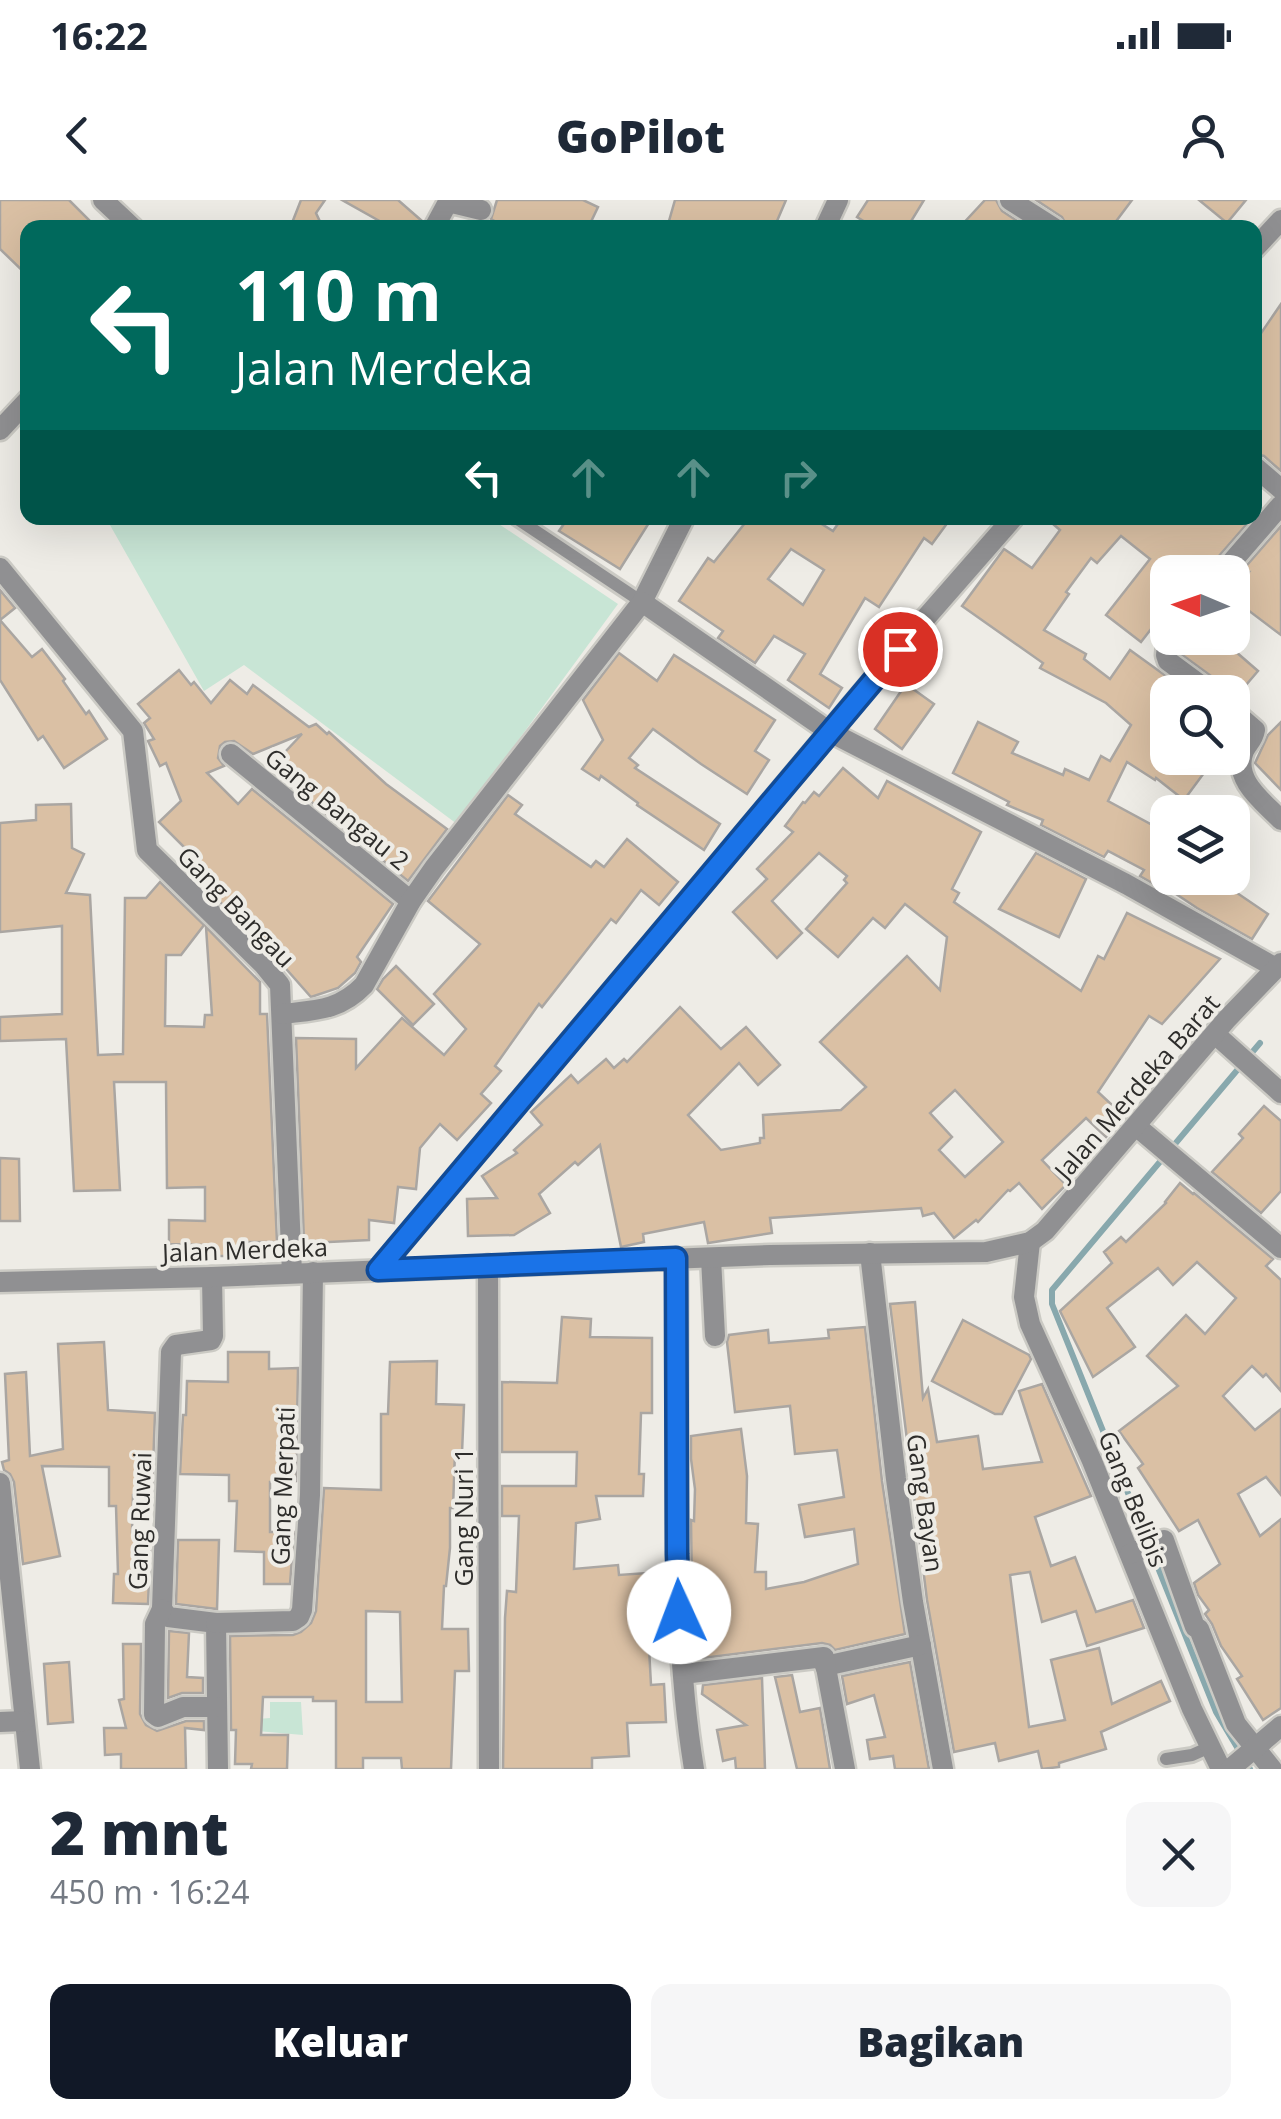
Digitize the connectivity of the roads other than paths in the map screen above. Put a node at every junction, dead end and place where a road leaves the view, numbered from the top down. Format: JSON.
{"nodes":[{"id":1,"x":103,"y":200,"type":"edge"},
{"id":2,"x":1010,"y":200,"type":"edge"},
{"id":3,"x":486,"y":213,"type":"edge"},
{"id":4,"x":124,"y":220,"type":"edge"},
{"id":5,"x":438,"y":220,"type":"edge"},
{"id":6,"x":1041,"y":220,"type":"edge"},
{"id":7,"x":1281,"y":220,"type":"edge"},
{"id":8,"x":1262,"y":240,"type":"edge"},
{"id":9,"x":20,"y":409,"type":"edge"},
{"id":10,"x":0,"y":430,"type":"edge"},
{"id":11,"x":1262,"y":472,"type":"edge"},
{"id":12,"x":1281,"y":490,"type":"edge"},
{"id":13,"x":1281,"y":505,"type":"edge"},
{"id":14,"x":526,"y":525,"type":"edge"},
{"id":15,"x":680,"y":525,"type":"edge"},
{"id":16,"x":1007,"y":525,"type":"edge"},
{"id":17,"x":1238,"y":555,"type":"edge"},
{"id":18,"x":0,"y":568,"type":"edge"},
{"id":19,"x":642,"y":602,"type":"junction"},
{"id":20,"x":1166,"y":655,"type":"edge"},
{"id":21,"x":1187,"y":675,"type":"edge"},
{"id":22,"x":830,"y":732,"type":"junction"},
{"id":23,"x":231,"y":754,"type":"dead end"},
{"id":24,"x":1243,"y":775,"type":"edge"},
{"id":25,"x":1281,"y":820,"type":"edge"},
{"id":26,"x":411,"y":902,"type":"junction"},
{"id":27,"x":1278,"y":966,"type":"edge"},
{"id":28,"x":282,"y":1014,"type":"junction"},
{"id":29,"x":1215,"y":1034,"type":"junction"},
{"id":30,"x":1273,"y":1086,"type":"edge"},
{"id":31,"x":1143,"y":1131,"type":"junction"},
{"id":32,"x":1030,"y":1242,"type":"junction"},
{"id":33,"x":1281,"y":1248,"type":"edge"},
{"id":34,"x":870,"y":1254,"type":"junction"},
{"id":35,"x":676,"y":1258,"type":"junction"},
{"id":36,"x":711,"y":1258,"type":"junction"},
{"id":37,"x":488,"y":1265,"type":"junction"},
{"id":38,"x":378,"y":1270,"type":"junction"},
{"id":39,"x":302,"y":1272,"type":"junction"},
{"id":40,"x":0,"y":1282,"type":"edge"},
{"id":41,"x":212,"y":1286,"type":"junction"},
{"id":42,"x":715,"y":1336,"type":"dead end"},
{"id":43,"x":0,"y":1482,"type":"edge"},
{"id":44,"x":1142,"y":1549,"type":"junction"},
{"id":45,"x":162,"y":1609,"type":"junction"},
{"id":46,"x":216,"y":1623,"type":"junction"},
{"id":47,"x":1195,"y":1627,"type":"junction"},
{"id":48,"x":1170,"y":1640,"type":"junction"},
{"id":49,"x":921,"y":1645,"type":"junction"},
{"id":50,"x":826,"y":1666,"type":"junction"},
{"id":51,"x":684,"y":1674,"type":"junction"},
{"id":52,"x":216,"y":1706,"type":"junction"},
{"id":53,"x":24,"y":1721,"type":"junction"},
{"id":54,"x":0,"y":1722,"type":"edge"},
{"id":55,"x":1281,"y":1726,"type":"edge"},
{"id":56,"x":1210,"y":1747,"type":"junction"},
{"id":57,"x":1254,"y":1750,"type":"junction"},
{"id":58,"x":1166,"y":1759,"type":"dead end"},
{"id":59,"x":218,"y":1762,"type":"edge"},
{"id":60,"x":942,"y":1763,"type":"edge"},
{"id":61,"x":30,"y":1769,"type":"edge"},
{"id":62,"x":489,"y":1769,"type":"edge"},
{"id":63,"x":694,"y":1769,"type":"edge"},
{"id":64,"x":845,"y":1769,"type":"edge"},
{"id":65,"x":1221,"y":1769,"type":"edge"},
{"id":66,"x":1230,"y":1769,"type":"edge"},
{"id":67,"x":1272,"y":1769,"type":"edge"}],
"edges":[{"from":1,"to":4,"type":"street"},
{"from":2,"to":6,"type":"street"},
{"from":3,"to":5,"type":"street"},
{"from":7,"to":8,"type":"street"},
{"from":9,"to":10,"type":"street"},
{"from":11,"to":12,"type":"street"},
{"from":13,"to":17,"type":"street"},
{"from":14,"to":19,"type":"lane"},
{"from":15,"to":19,"type":"street"},
{"from":16,"to":22,"type":"street"},
{"from":18,"to":28,"type":"street","name":"Gang Bangau"},
{"from":19,"to":22,"type":"street"},
{"from":19,"to":26,"type":"street"},
{"from":20,"to":21,"type":"street"},
{"from":22,"to":27,"type":"street"},
{"from":22,"to":38,"type":"street"},
{"from":23,"to":26,"type":"street","name":"Gang Bangau 2"},
{"from":24,"to":25,"type":"street"},
{"from":26,"to":28,"type":"street"},
{"from":27,"to":29,"type":"street","name":"Jalan Merdeka Barat"},
{"from":28,"to":39,"type":"street","name":"Gang Bangau"},
{"from":29,"to":30,"type":"street"},
{"from":29,"to":31,"type":"street","name":"Jalan Merdeka Barat"},
{"from":31,"to":32,"type":"street","name":"Jalan Merdeka Barat"},
{"from":31,"to":33,"type":"street"},
{"from":32,"to":34,"type":"street","name":"Jalan Merdeka"},
{"from":32,"to":44,"type":"street","name":"Gang Belibis"},
{"from":34,"to":36,"type":"street","name":"Jalan Merdeka"},
{"from":34,"to":49,"type":"street","name":"Gang Bayan"},
{"from":35,"to":36,"type":"street","name":"Jalan Merdeka"},
{"from":35,"to":37,"type":"street","name":"Jalan Merdeka"},
{"from":35,"to":51,"type":"street"},
{"from":36,"to":42,"type":"street"},
{"from":37,"to":38,"type":"street","name":"Jalan Merdeka"},
{"from":37,"to":62,"type":"street","name":"Gang Nuri 1"},
{"from":38,"to":39,"type":"street","name":"Jalan Merdeka"},
{"from":39,"to":41,"type":"street","name":"Jalan Merdeka"},
{"from":39,"to":46,"type":"street","name":"Gang Merpati"},
{"from":40,"to":41,"type":"street","name":"Jalan Merdeka"},
{"from":41,"to":45,"type":"street","name":"Gang Ruwai"},
{"from":43,"to":53,"type":"street"},
{"from":44,"to":47,"type":"street"},
{"from":44,"to":48,"type":"street","name":"Gang Belibis"},
{"from":45,"to":46,"type":"street","name":"Gang Ruwai"},
{"from":45,"to":52,"type":"street"},
{"from":46,"to":52,"type":"street"},
{"from":47,"to":48,"type":"street"},
{"from":47,"to":57,"type":"street"},
{"from":48,"to":56,"type":"street","name":"Gang Belibis"},
{"from":49,"to":50,"type":"street"},
{"from":49,"to":60,"type":"street","name":"Gang Bayan"},
{"from":50,"to":51,"type":"street"},
{"from":50,"to":64,"type":"street"},
{"from":51,"to":63,"type":"street"},
{"from":52,"to":59,"type":"street"},
{"from":53,"to":54,"type":"street"},
{"from":53,"to":61,"type":"street"},
{"from":55,"to":57,"type":"street"},
{"from":56,"to":58,"type":"lane"},
{"from":56,"to":65,"type":"street","name":"Gang Belibis"},
{"from":57,"to":66,"type":"street"},
{"from":57,"to":67,"type":"street"}]}
